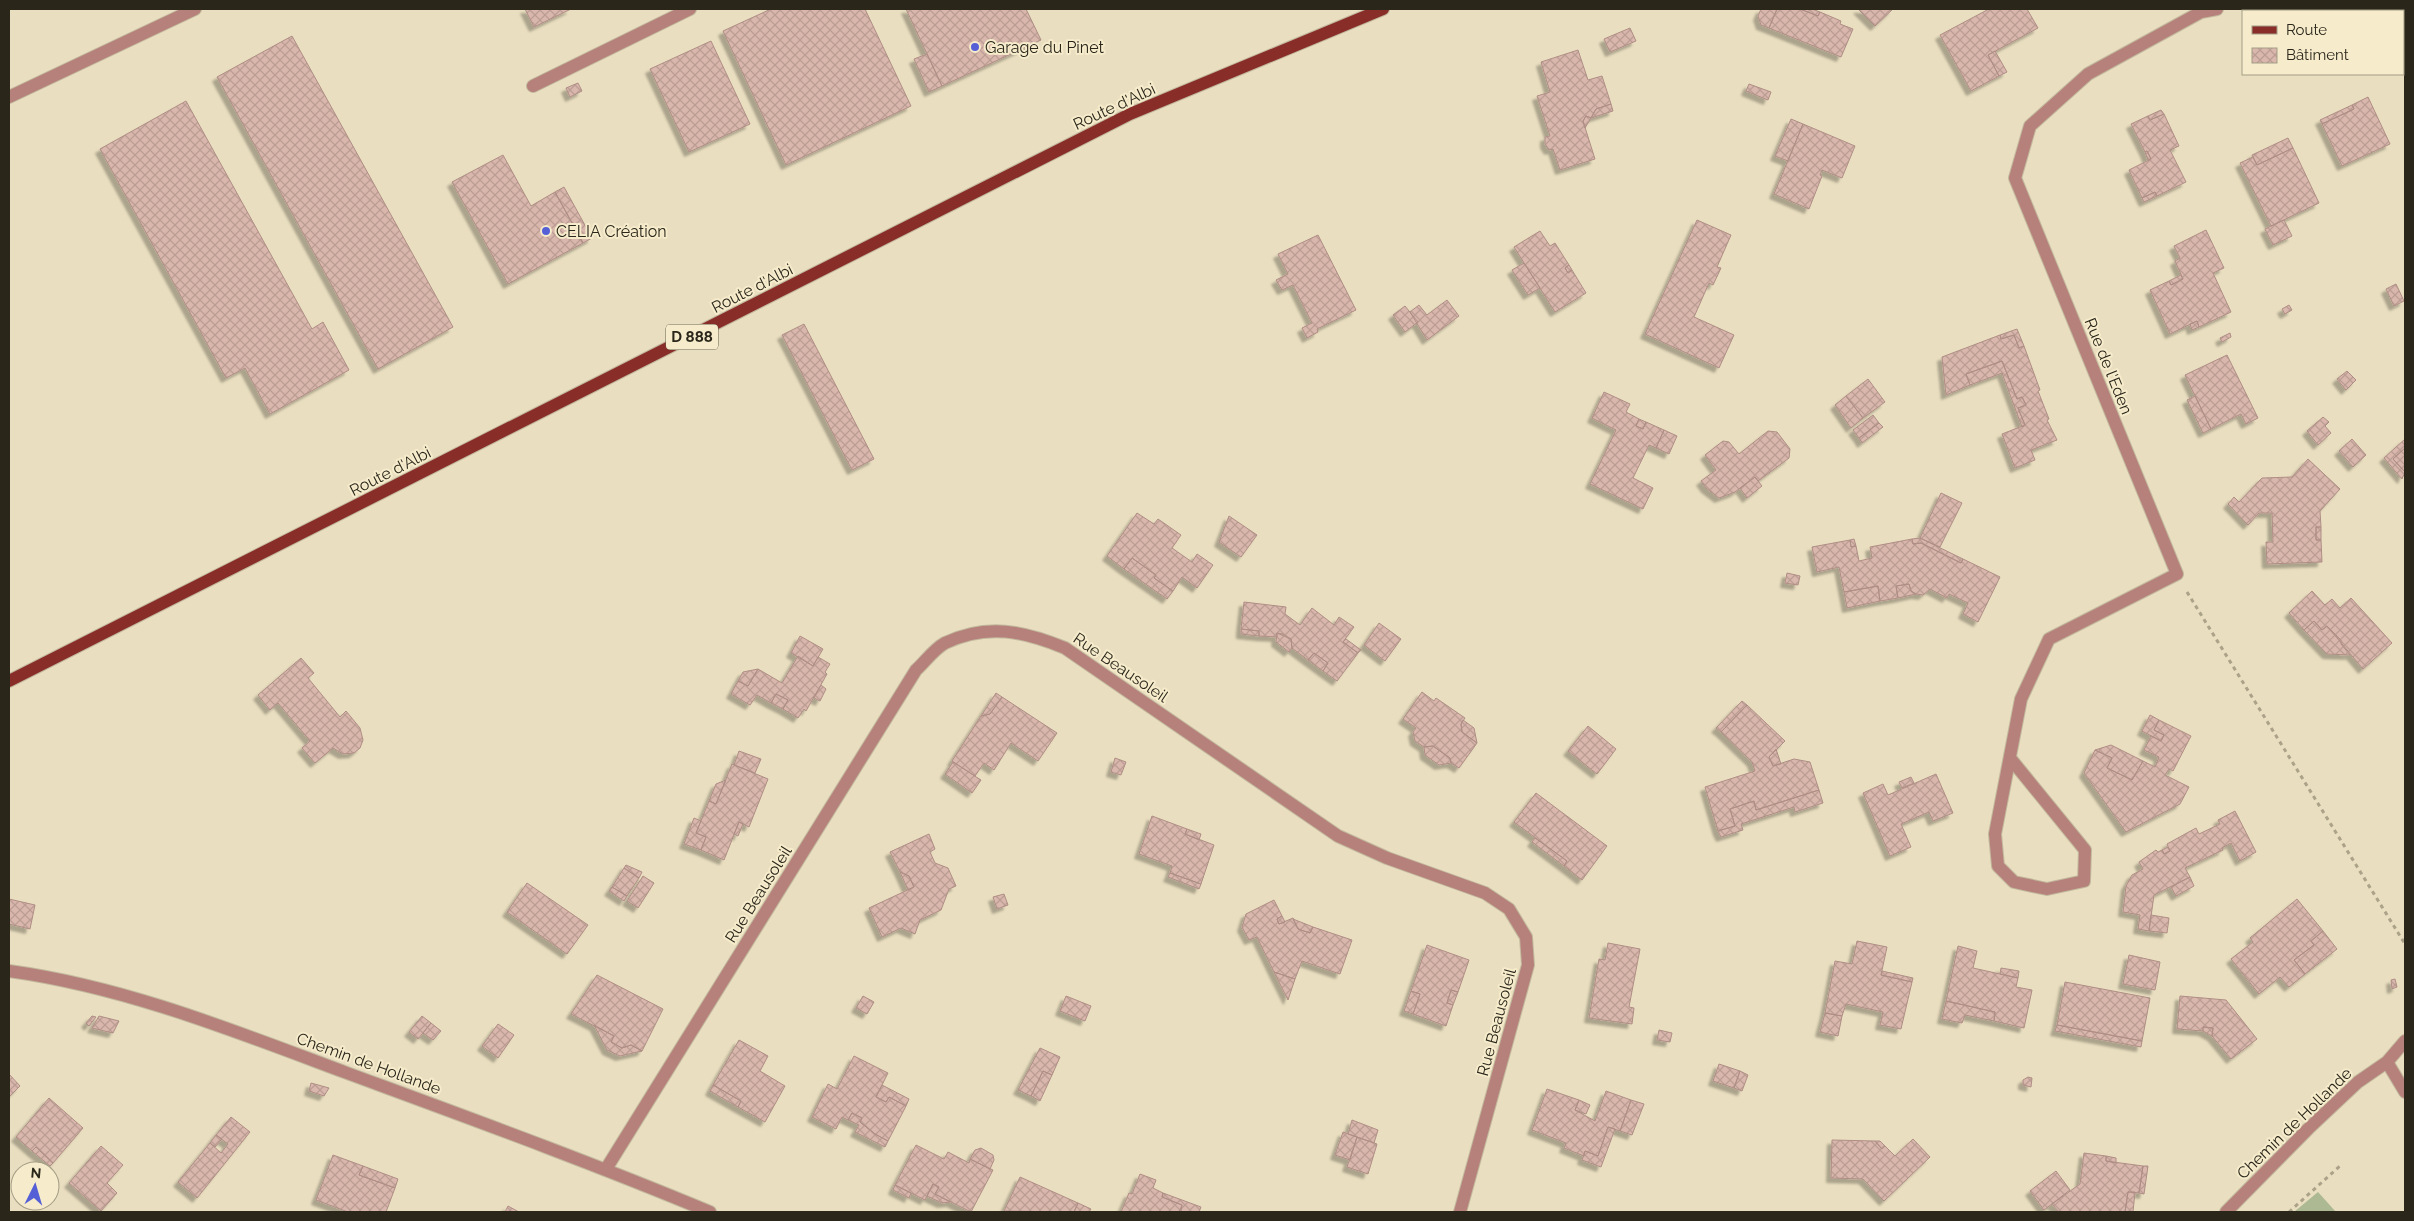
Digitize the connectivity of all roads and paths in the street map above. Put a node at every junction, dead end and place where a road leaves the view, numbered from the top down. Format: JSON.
{"nodes":[{"id":1,"x":196,"y":9,"type":"edge"},
{"id":2,"x":690,"y":9,"type":"edge"},
{"id":3,"x":1383,"y":9,"type":"edge"},
{"id":4,"x":2217,"y":9,"type":"edge"},
{"id":5,"x":533,"y":86,"type":"dead end"},
{"id":6,"x":9,"y":97,"type":"edge"},
{"id":7,"x":2176,"y":574,"type":"junction"},
{"id":8,"x":9,"y":681,"type":"edge"},
{"id":9,"x":2010,"y":758,"type":"junction"},
{"id":10,"x":2405,"y":944,"type":"edge"},
{"id":11,"x":9,"y":971,"type":"edge"},
{"id":12,"x":2405,"y":1041,"type":"edge"},
{"id":13,"x":2387,"y":1062,"type":"junction"},
{"id":14,"x":2405,"y":1092,"type":"edge"},
{"id":15,"x":2341,"y":1165,"type":"dead end"},
{"id":16,"x":606,"y":1169,"type":"junction"},
{"id":17,"x":710,"y":1212,"type":"edge"},
{"id":18,"x":1460,"y":1212,"type":"edge"},
{"id":19,"x":2226,"y":1212,"type":"edge"},
{"id":20,"x":2289,"y":1212,"type":"edge"}],
"edges":[{"from":1,"to":6,"type":"street"},
{"from":2,"to":5,"type":"street"},
{"from":3,"to":8,"type":"main road","name":"Route d'Albi","number":"D 888"},
{"from":4,"to":7,"type":"street","name":"Rue de l'Eden"},
{"from":7,"to":9,"type":"street"},
{"from":7,"to":10,"type":"path"},
{"from":9,"to":9,"type":"street"},
{"from":11,"to":16,"type":"street","name":"Chemin de Hollande"},
{"from":12,"to":13,"type":"street","name":"Chemin de Hollande"},
{"from":13,"to":14,"type":"street"},
{"from":13,"to":19,"type":"street","name":"Chemin de Hollande"},
{"from":15,"to":20,"type":"path"},
{"from":16,"to":17,"type":"street","name":"Chemin de Hollande"},
{"from":16,"to":18,"type":"street","name":"Rue Beausoleil"}]}
